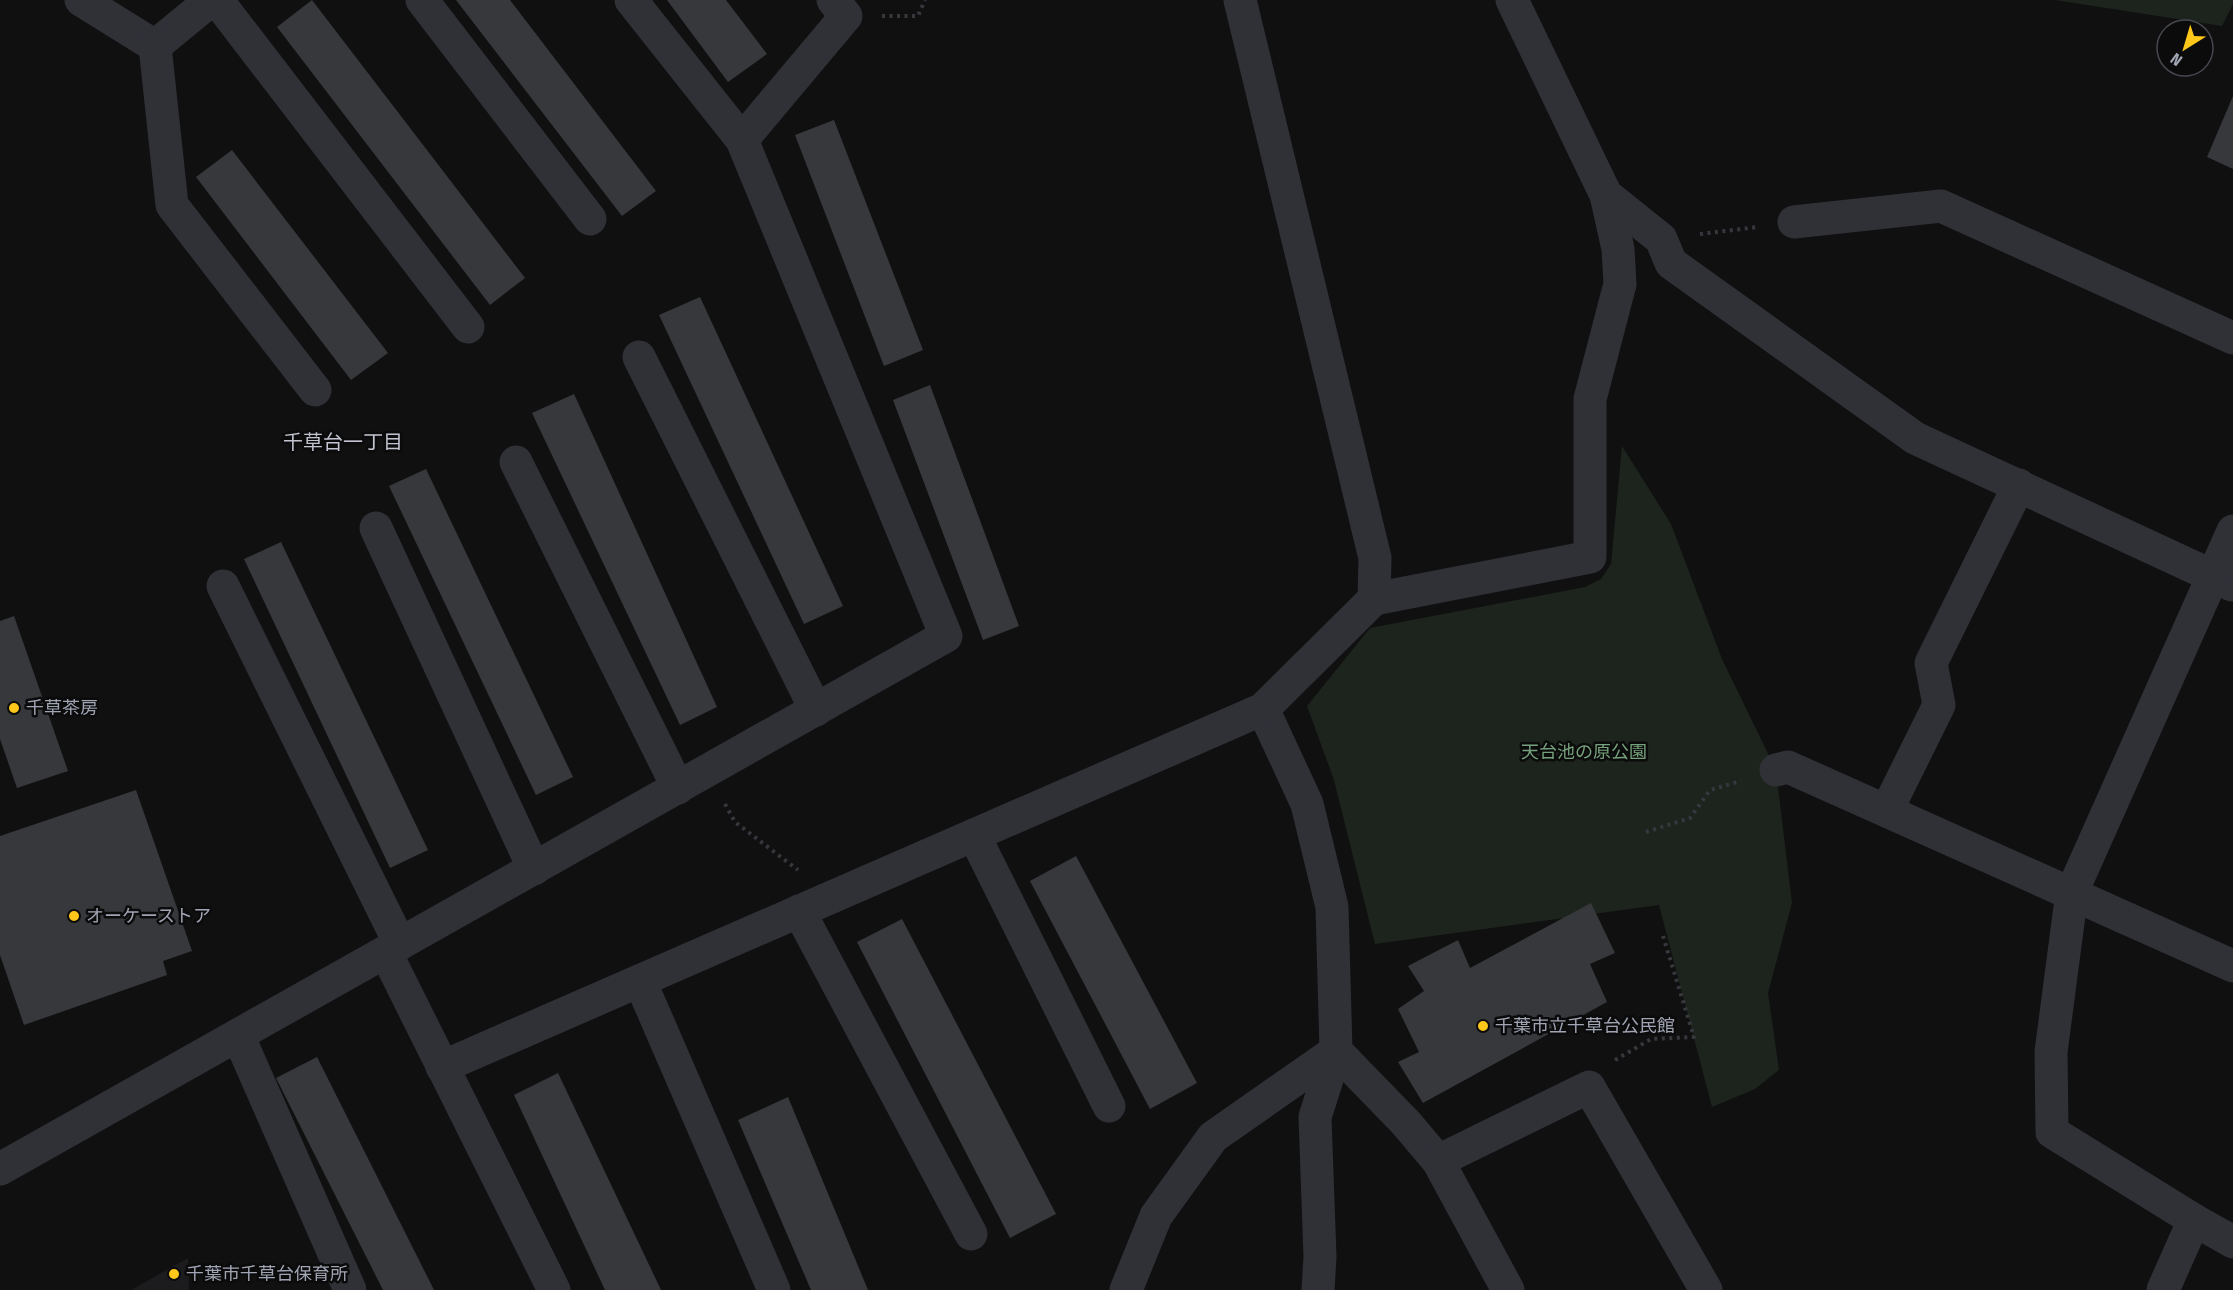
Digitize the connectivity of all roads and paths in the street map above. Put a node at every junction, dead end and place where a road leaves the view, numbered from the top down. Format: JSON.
{"nodes":[{"id":1,"x":81,"y":0,"type":"edge"},
{"id":2,"x":211,"y":0,"type":"edge"},
{"id":3,"x":217,"y":0,"type":"edge"},
{"id":4,"x":422,"y":0,"type":"edge"},
{"id":5,"x":630,"y":0,"type":"edge"},
{"id":6,"x":925,"y":0,"type":"edge"},
{"id":7,"x":1240,"y":0,"type":"edge"},
{"id":8,"x":1512,"y":0,"type":"edge"},
{"id":9,"x":839,"y":8,"type":"edge"},
{"id":10,"x":155,"y":46,"type":"junction"},
{"id":11,"x":742,"y":140,"type":"junction"},
{"id":12,"x":1606,"y":195,"type":"junction"},
{"id":13,"x":590,"y":219,"type":"dead end"},
{"id":14,"x":1794,"y":222,"type":"joint"},
{"id":15,"x":1661,"y":239,"type":"junction"},
{"id":16,"x":468,"y":327,"type":"dead end"},
{"id":17,"x":2233,"y":338,"type":"edge"},
{"id":18,"x":639,"y":357,"type":"dead end"},
{"id":19,"x":315,"y":390,"type":"dead end"},
{"id":20,"x":516,"y":462,"type":"dead end"},
{"id":21,"x":2019,"y":485,"type":"junction"},
{"id":22,"x":376,"y":528,"type":"dead end"},
{"id":23,"x":2233,"y":531,"type":"edge"},
{"id":24,"x":2223,"y":581,"type":"edge"},
{"id":25,"x":224,"y":586,"type":"dead end"},
{"id":26,"x":1374,"y":599,"type":"junction"},
{"id":27,"x":1263,"y":709,"type":"junction"},
{"id":28,"x":816,"y":710,"type":"junction"},
{"id":29,"x":1776,"y":770,"type":"joint"},
{"id":30,"x":678,"y":788,"type":"junction"},
{"id":31,"x":1887,"y":810,"type":"junction"},
{"id":32,"x":735,"y":822,"type":"dead end"},
{"id":33,"x":1646,"y":832,"type":"dead end"},
{"id":34,"x":974,"y":835,"type":"junction"},
{"id":35,"x":534,"y":869,"type":"junction"},
{"id":36,"x":801,"y":872,"type":"dead end"},
{"id":37,"x":2072,"y":892,"type":"junction"},
{"id":38,"x":799,"y":911,"type":"junction"},
{"id":39,"x":1663,"y":936,"type":"dead end"},
{"id":40,"x":393,"y":949,"type":"junction"},
{"id":41,"x":2233,"y":966,"type":"edge"},
{"id":42,"x":640,"y":981,"type":"junction"},
{"id":43,"x":238,"y":1035,"type":"junction"},
{"id":44,"x":1336,"y":1051,"type":"junction"},
{"id":45,"x":1605,"y":1066,"type":"dead end"},
{"id":46,"x":442,"y":1067,"type":"junction"},
{"id":47,"x":1109,"y":1106,"type":"dead end"},
{"id":48,"x":1438,"y":1161,"type":"junction"},
{"id":49,"x":0,"y":1169,"type":"edge"},
{"id":50,"x":2194,"y":1220,"type":"junction"},
{"id":51,"x":971,"y":1234,"type":"dead end"},
{"id":52,"x":2233,"y":1242,"type":"edge"},
{"id":53,"x":1320,"y":1257,"type":"junction"},
{"id":54,"x":350,"y":1290,"type":"edge"},
{"id":55,"x":554,"y":1290,"type":"edge"},
{"id":56,"x":774,"y":1290,"type":"edge"},
{"id":57,"x":1126,"y":1290,"type":"edge"},
{"id":58,"x":1318,"y":1290,"type":"edge"},
{"id":59,"x":1338,"y":1290,"type":"edge"},
{"id":60,"x":1508,"y":1290,"type":"edge"},
{"id":61,"x":1706,"y":1290,"type":"edge"},
{"id":62,"x":2163,"y":1290,"type":"edge"}],
"edges":[{"from":1,"to":10,"type":"street"},
{"from":2,"to":10,"type":"street"},
{"from":3,"to":16,"type":"street"},
{"from":4,"to":13,"type":"street"},
{"from":5,"to":11,"type":"street"},
{"from":6,"to":9,"type":"path"},
{"from":7,"to":26,"type":"street"},
{"from":8,"to":12,"type":"street"},
{"from":9,"to":11,"type":"street"},
{"from":10,"to":19,"type":"street"},
{"from":11,"to":28,"type":"street"},
{"from":12,"to":15,"type":"street"},
{"from":12,"to":26,"type":"street"},
{"from":14,"to":15,"type":"path"},
{"from":14,"to":17,"type":"street"},
{"from":15,"to":21,"type":"street"},
{"from":18,"to":28,"type":"street"},
{"from":20,"to":30,"type":"street"},
{"from":21,"to":24,"type":"street"},
{"from":21,"to":31,"type":"street"},
{"from":22,"to":35,"type":"street"},
{"from":23,"to":24,"type":"street"},
{"from":24,"to":37,"type":"street"},
{"from":25,"to":40,"type":"street"},
{"from":26,"to":27,"type":"street"},
{"from":27,"to":34,"type":"street"},
{"from":27,"to":44,"type":"street"},
{"from":28,"to":30,"type":"street"},
{"from":29,"to":31,"type":"street"},
{"from":29,"to":33,"type":"path"},
{"from":30,"to":35,"type":"street"},
{"from":31,"to":37,"type":"street"},
{"from":32,"to":36,"type":"path"},
{"from":34,"to":38,"type":"street"},
{"from":34,"to":47,"type":"street"},
{"from":35,"to":40,"type":"street"},
{"from":37,"to":41,"type":"street"},
{"from":37,"to":50,"type":"street"},
{"from":38,"to":42,"type":"street"},
{"from":38,"to":51,"type":"street"},
{"from":39,"to":45,"type":"path"},
{"from":40,"to":43,"type":"street"},
{"from":40,"to":46,"type":"street"},
{"from":42,"to":46,"type":"street"},
{"from":42,"to":56,"type":"street"},
{"from":43,"to":49,"type":"street"},
{"from":43,"to":54,"type":"street"},
{"from":44,"to":48,"type":"street"},
{"from":44,"to":53,"type":"street"},
{"from":44,"to":57,"type":"street"},
{"from":46,"to":55,"type":"street"},
{"from":48,"to":60,"type":"street"},
{"from":48,"to":61,"type":"street"},
{"from":50,"to":52,"type":"street"},
{"from":50,"to":62,"type":"street"},
{"from":53,"to":58,"type":"street"},
{"from":53,"to":59,"type":"street"}]}
